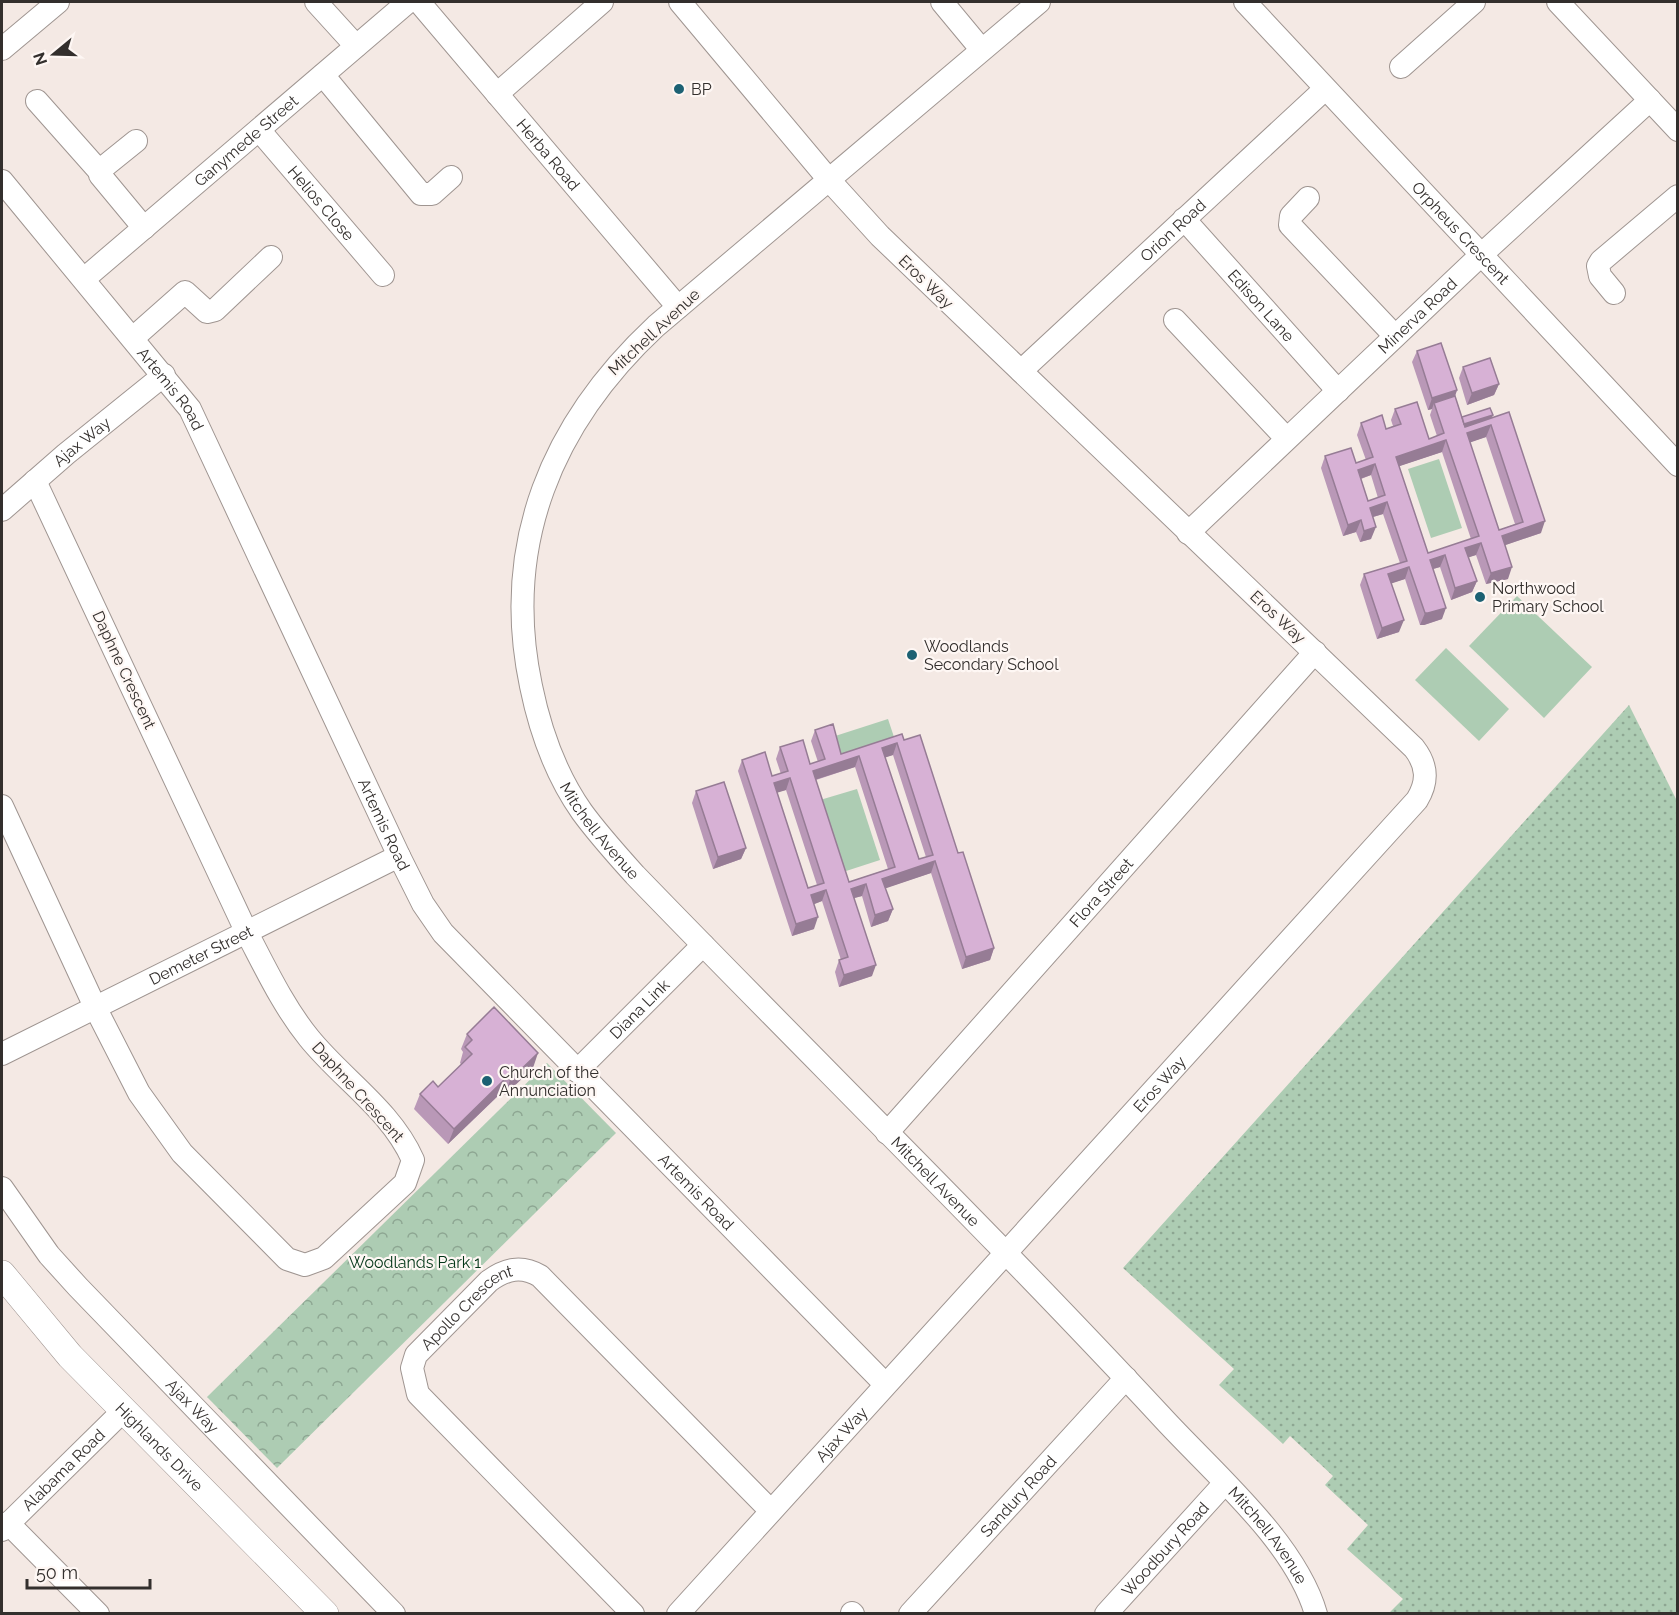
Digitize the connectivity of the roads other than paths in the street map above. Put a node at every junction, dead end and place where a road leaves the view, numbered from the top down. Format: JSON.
{"nodes":[{"id":1,"x":58,"y":2,"type":"edge"},
{"id":2,"x":316,"y":2,"type":"edge"},
{"id":3,"x":408,"y":2,"type":"edge"},
{"id":4,"x":419,"y":2,"type":"edge"},
{"id":5,"x":602,"y":2,"type":"edge"},
{"id":6,"x":680,"y":2,"type":"edge"},
{"id":7,"x":942,"y":2,"type":"edge"},
{"id":8,"x":1039,"y":2,"type":"edge"},
{"id":9,"x":1245,"y":2,"type":"edge"},
{"id":10,"x":1474,"y":2,"type":"edge"},
{"id":11,"x":1558,"y":2,"type":"edge"},
{"id":12,"x":356,"y":46,"type":"junction"},
{"id":13,"x":2,"y":49,"type":"edge"},
{"id":14,"x":981,"y":49,"type":"junction"},
{"id":15,"x":1401,"y":67,"type":"dead end"},
{"id":16,"x":323,"y":75,"type":"junction"},
{"id":17,"x":1325,"y":89,"type":"junction"},
{"id":18,"x":497,"y":93,"type":"junction"},
{"id":19,"x":1650,"y":100,"type":"junction"},
{"id":20,"x":37,"y":101,"type":"dead end"},
{"id":21,"x":260,"y":130,"type":"junction"},
{"id":22,"x":1677,"y":130,"type":"edge"},
{"id":23,"x":136,"y":141,"type":"dead end"},
{"id":24,"x":100,"y":172,"type":"junction"},
{"id":25,"x":451,"y":177,"type":"dead end"},
{"id":26,"x":2,"y":181,"type":"edge"},
{"id":27,"x":830,"y":181,"type":"junction"},
{"id":28,"x":1677,"y":196,"type":"edge"},
{"id":29,"x":1308,"y":198,"type":"dead end"},
{"id":30,"x":1184,"y":219,"type":"junction"},
{"id":31,"x":144,"y":228,"type":"junction"},
{"id":32,"x":1481,"y":255,"type":"junction"},
{"id":33,"x":271,"y":257,"type":"dead end"},
{"id":34,"x":383,"y":275,"type":"dead end"},
{"id":35,"x":84,"y":279,"type":"junction"},
{"id":36,"x":1614,"y":293,"type":"dead end"},
{"id":37,"x":678,"y":307,"type":"junction"},
{"id":38,"x":1175,"y":320,"type":"dead end"},
{"id":39,"x":1395,"y":336,"type":"junction"},
{"id":40,"x":133,"y":338,"type":"junction"},
{"id":41,"x":1021,"y":371,"type":"junction"},
{"id":42,"x":164,"y":375,"type":"junction"},
{"id":43,"x":1338,"y":391,"type":"junction"},
{"id":44,"x":1286,"y":438,"type":"junction"},
{"id":45,"x":1677,"y":465,"type":"edge"},
{"id":46,"x":34,"y":481,"type":"junction"},
{"id":47,"x":2,"y":510,"type":"edge"},
{"id":48,"x":1188,"y":533,"type":"junction"},
{"id":49,"x":1315,"y":652,"type":"junction"},
{"id":50,"x":2,"y":806,"type":"edge"},
{"id":51,"x":399,"y":856,"type":"junction"},
{"id":52,"x":246,"y":931,"type":"junction"},
{"id":53,"x":703,"y":945,"type":"junction"},
{"id":54,"x":95,"y":1007,"type":"junction"},
{"id":55,"x":2,"y":1054,"type":"edge"},
{"id":56,"x":577,"y":1071,"type":"junction"},
{"id":57,"x":887,"y":1133,"type":"junction"},
{"id":58,"x":2,"y":1188,"type":"edge"},
{"id":59,"x":1005,"y":1254,"type":"junction"},
{"id":60,"x":2,"y":1274,"type":"edge"},
{"id":61,"x":1126,"y":1378,"type":"junction"},
{"id":62,"x":885,"y":1384,"type":"junction"},
{"id":63,"x":124,"y":1410,"type":"junction"},
{"id":64,"x":1224,"y":1484,"type":"junction"},
{"id":65,"x":771,"y":1512,"type":"junction"},
{"id":66,"x":5,"y":1526,"type":"edge"},
{"id":67,"x":98,"y":1614,"type":"edge"},
{"id":68,"x":325,"y":1614,"type":"edge"},
{"id":69,"x":394,"y":1614,"type":"edge"},
{"id":70,"x":633,"y":1614,"type":"edge"},
{"id":71,"x":678,"y":1614,"type":"edge"},
{"id":72,"x":910,"y":1614,"type":"edge"},
{"id":73,"x":1106,"y":1614,"type":"edge"},
{"id":74,"x":1316,"y":1614,"type":"edge"}],
"edges":[{"from":1,"to":13,"type":"street"},
{"from":2,"to":12,"type":"street"},
{"from":3,"to":12,"type":"street","name":"Ganymede Street"},
{"from":4,"to":18,"type":"street","name":"Herba Road"},
{"from":5,"to":18,"type":"street"},
{"from":6,"to":27,"type":"street","name":"Eros Way"},
{"from":7,"to":14,"type":"street"},
{"from":8,"to":14,"type":"street","name":"Mitchell Avenue"},
{"from":9,"to":17,"type":"street","name":"Orpheus Crescent"},
{"from":10,"to":15,"type":"street"},
{"from":11,"to":19,"type":"street"},
{"from":12,"to":16,"type":"street","name":"Ganymede Street"},
{"from":14,"to":27,"type":"street","name":"Mitchell Avenue"},
{"from":16,"to":21,"type":"street","name":"Ganymede Street"},
{"from":16,"to":25,"type":"street"},
{"from":17,"to":30,"type":"street","name":"Orion Road"},
{"from":17,"to":32,"type":"street","name":"Orpheus Crescent"},
{"from":18,"to":37,"type":"street","name":"Herba Road"},
{"from":19,"to":22,"type":"street"},
{"from":19,"to":32,"type":"street","name":"Minerva Road"},
{"from":20,"to":24,"type":"street"},
{"from":21,"to":31,"type":"street","name":"Ganymede Street"},
{"from":21,"to":34,"type":"street","name":"Helios Close"},
{"from":23,"to":24,"type":"street"},
{"from":24,"to":31,"type":"street"},
{"from":26,"to":35,"type":"street","name":"Artemis Road"},
{"from":27,"to":37,"type":"street","name":"Mitchell Avenue"},
{"from":27,"to":41,"type":"street","name":"Eros Way"},
{"from":28,"to":36,"type":"street"},
{"from":29,"to":39,"type":"street"},
{"from":30,"to":41,"type":"street","name":"Orion Road"},
{"from":30,"to":43,"type":"street","name":"Edison Lane"},
{"from":31,"to":35,"type":"street","name":"Ganymede Street"},
{"from":32,"to":39,"type":"street","name":"Minerva Road"},
{"from":32,"to":45,"type":"street","name":"Orpheus Crescent"},
{"from":33,"to":40,"type":"street"},
{"from":35,"to":40,"type":"street","name":"Artemis Road"},
{"from":37,"to":53,"type":"street","name":"Mitchell Avenue"},
{"from":38,"to":44,"type":"street"},
{"from":39,"to":43,"type":"street","name":"Minerva Road"},
{"from":40,"to":42,"type":"street","name":"Artemis Road"},
{"from":41,"to":48,"type":"street","name":"Eros Way"},
{"from":42,"to":46,"type":"street","name":"Ajax Way"},
{"from":42,"to":51,"type":"street","name":"Artemis Road"},
{"from":43,"to":44,"type":"street","name":"Minerva Road"},
{"from":44,"to":48,"type":"street","name":"Minerva Road"},
{"from":46,"to":47,"type":"street","name":"Ajax Way"},
{"from":46,"to":52,"type":"street","name":"Daphne Crescent"},
{"from":48,"to":49,"type":"street","name":"Eros Way"},
{"from":49,"to":57,"type":"street","name":"Flora Street"},
{"from":49,"to":59,"type":"street","name":"Eros Way"},
{"from":50,"to":54,"type":"street","name":"Daphne Crescent"},
{"from":51,"to":52,"type":"street","name":"Demeter Street"},
{"from":51,"to":56,"type":"street","name":"Artemis Road"},
{"from":52,"to":54,"type":"street","name":"Demeter Street"},
{"from":52,"to":54,"type":"street","name":"Daphne Crescent"},
{"from":53,"to":56,"type":"street","name":"Diana Link"},
{"from":53,"to":57,"type":"street","name":"Mitchell Avenue"},
{"from":54,"to":55,"type":"street","name":"Demeter Street"},
{"from":56,"to":62,"type":"street","name":"Artemis Road"},
{"from":57,"to":59,"type":"street","name":"Mitchell Avenue"},
{"from":58,"to":69,"type":"street","name":"Ajax Way"},
{"from":59,"to":61,"type":"street","name":"Mitchell Avenue"},
{"from":59,"to":62,"type":"street","name":"Ajax Way"},
{"from":60,"to":63,"type":"main road","name":"Highlands Drive"},
{"from":61,"to":64,"type":"street","name":"Mitchell Avenue"},
{"from":61,"to":72,"type":"street","name":"Sandury Road"},
{"from":62,"to":65,"type":"street","name":"Ajax Way"},
{"from":63,"to":66,"type":"street","name":"Alabama Road"},
{"from":63,"to":68,"type":"main road","name":"Highlands Drive"},
{"from":64,"to":73,"type":"street","name":"Woodbury Road"},
{"from":64,"to":74,"type":"street","name":"Mitchell Avenue"},
{"from":65,"to":70,"type":"street","name":"Apollo Crescent"},
{"from":65,"to":71,"type":"street","name":"Ajax Way"},
{"from":66,"to":67,"type":"street"}]}
